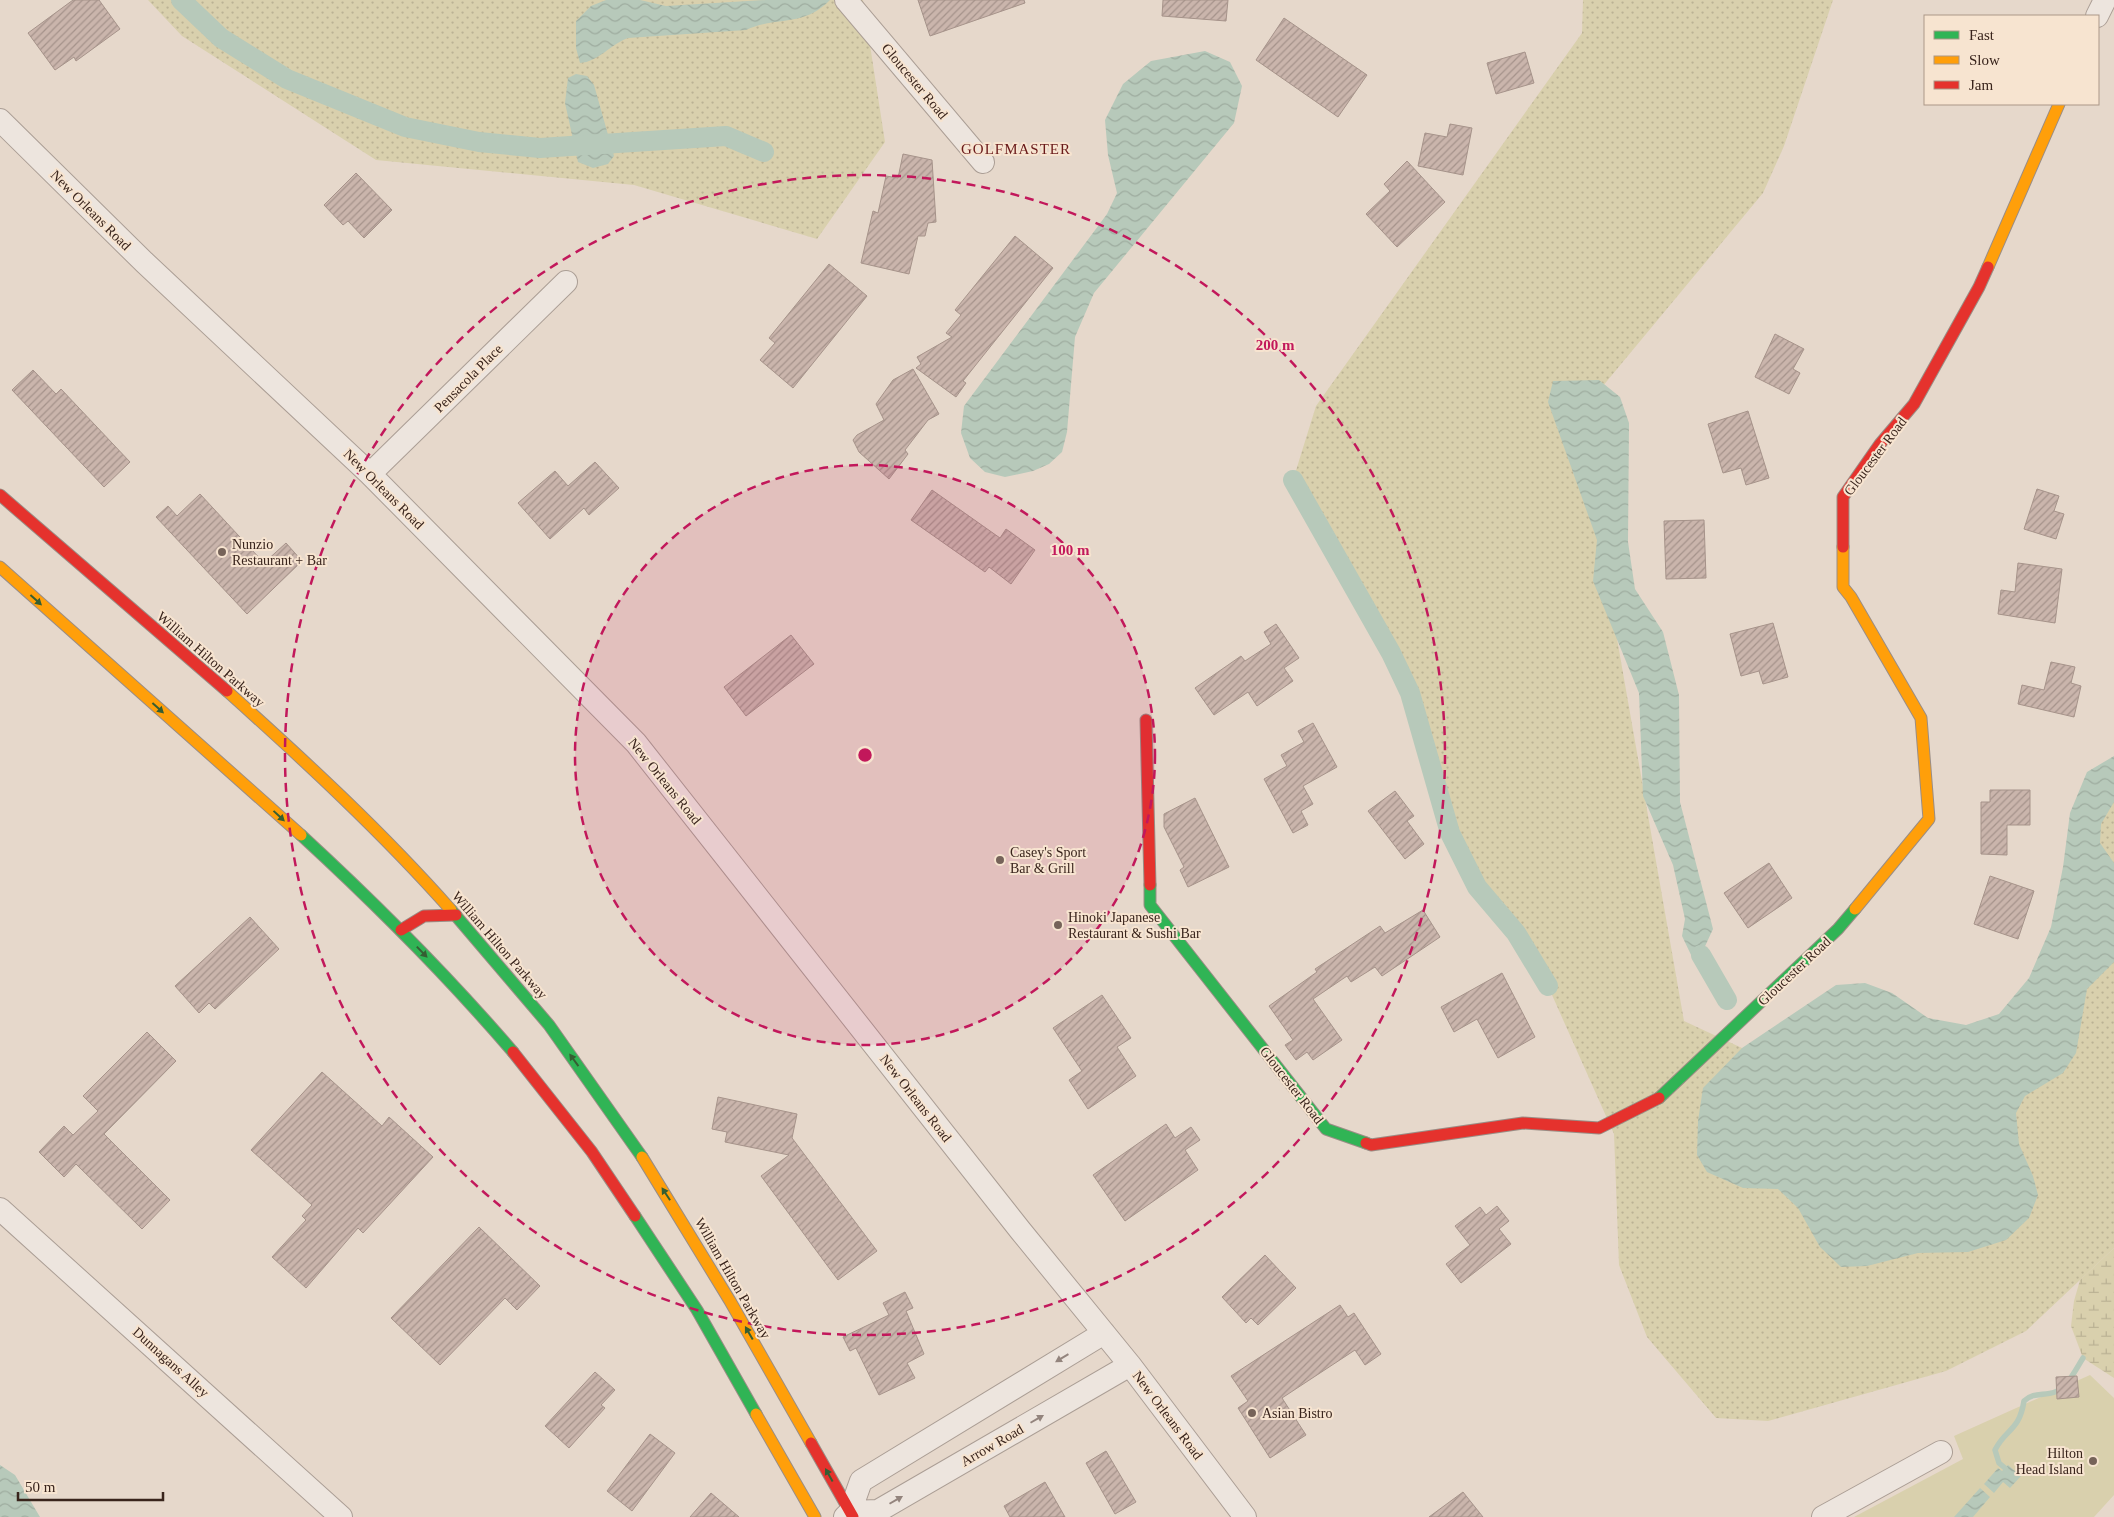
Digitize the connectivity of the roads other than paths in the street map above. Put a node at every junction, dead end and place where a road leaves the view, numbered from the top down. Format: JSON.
{"nodes":[{"id":1,"x":846,"y":0,"type":"edge"},
{"id":2,"x":2105,"y":0,"type":"edge"},
{"id":3,"x":2098,"y":15,"type":"edge"},
{"id":4,"x":2059,"y":105,"type":"edge"},
{"id":5,"x":0,"y":120,"type":"edge"},
{"id":6,"x":983,"y":162,"type":"dead end"},
{"id":7,"x":566,"y":282,"type":"dead end"},
{"id":8,"x":370,"y":474,"type":"junction"},
{"id":9,"x":0,"y":495,"type":"edge"},
{"id":10,"x":0,"y":567,"type":"edge"},
{"id":11,"x":1146,"y":720,"type":"dead end"},
{"id":12,"x":456,"y":915,"type":"junction"},
{"id":13,"x":401,"y":930,"type":"junction"},
{"id":14,"x":0,"y":1209,"type":"edge"},
{"id":15,"x":1104,"y":1333,"type":"junction"},
{"id":16,"x":1130,"y":1365,"type":"junction"},
{"id":17,"x":1941,"y":1452,"type":"dead end"},
{"id":18,"x":849,"y":1515,"type":"edge"},
{"id":19,"x":341,"y":1517,"type":"edge"},
{"id":20,"x":815,"y":1517,"type":"edge"},
{"id":21,"x":1245,"y":1517,"type":"edge"},
{"id":22,"x":1823,"y":1517,"type":"edge"}],
"edges":[{"from":1,"to":6,"type":"street","name":"Gloucester Road"},
{"from":2,"to":3,"type":"street"},
{"from":4,"to":11,"type":"main road","name":"Gloucester Road"},
{"from":5,"to":8,"type":"street","name":"New Orleans Road"},
{"from":7,"to":8,"type":"street","name":"Pensacola Place"},
{"from":8,"to":15,"type":"street","name":"New Orleans Road"},
{"from":9,"to":12,"type":"main road","name":"William Hilton Parkway"},
{"from":10,"to":13,"type":"main road","one_way":true},
{"from":12,"to":13,"type":"main road"},
{"from":18,"to":12,"type":"main road","name":"William Hilton Parkway","one_way":true},
{"from":13,"to":20,"type":"main road","one_way":true},
{"from":14,"to":19,"type":"street","name":"Dunnagans Alley"},
{"from":15,"to":16,"type":"street","name":"New Orleans Road"},
{"from":15,"to":18,"type":"street","one_way":true},
{"from":18,"to":16,"type":"street","name":"Arrow Road","one_way":true},
{"from":16,"to":21,"type":"street","name":"New Orleans Road"},
{"from":17,"to":22,"type":"street"}]}
